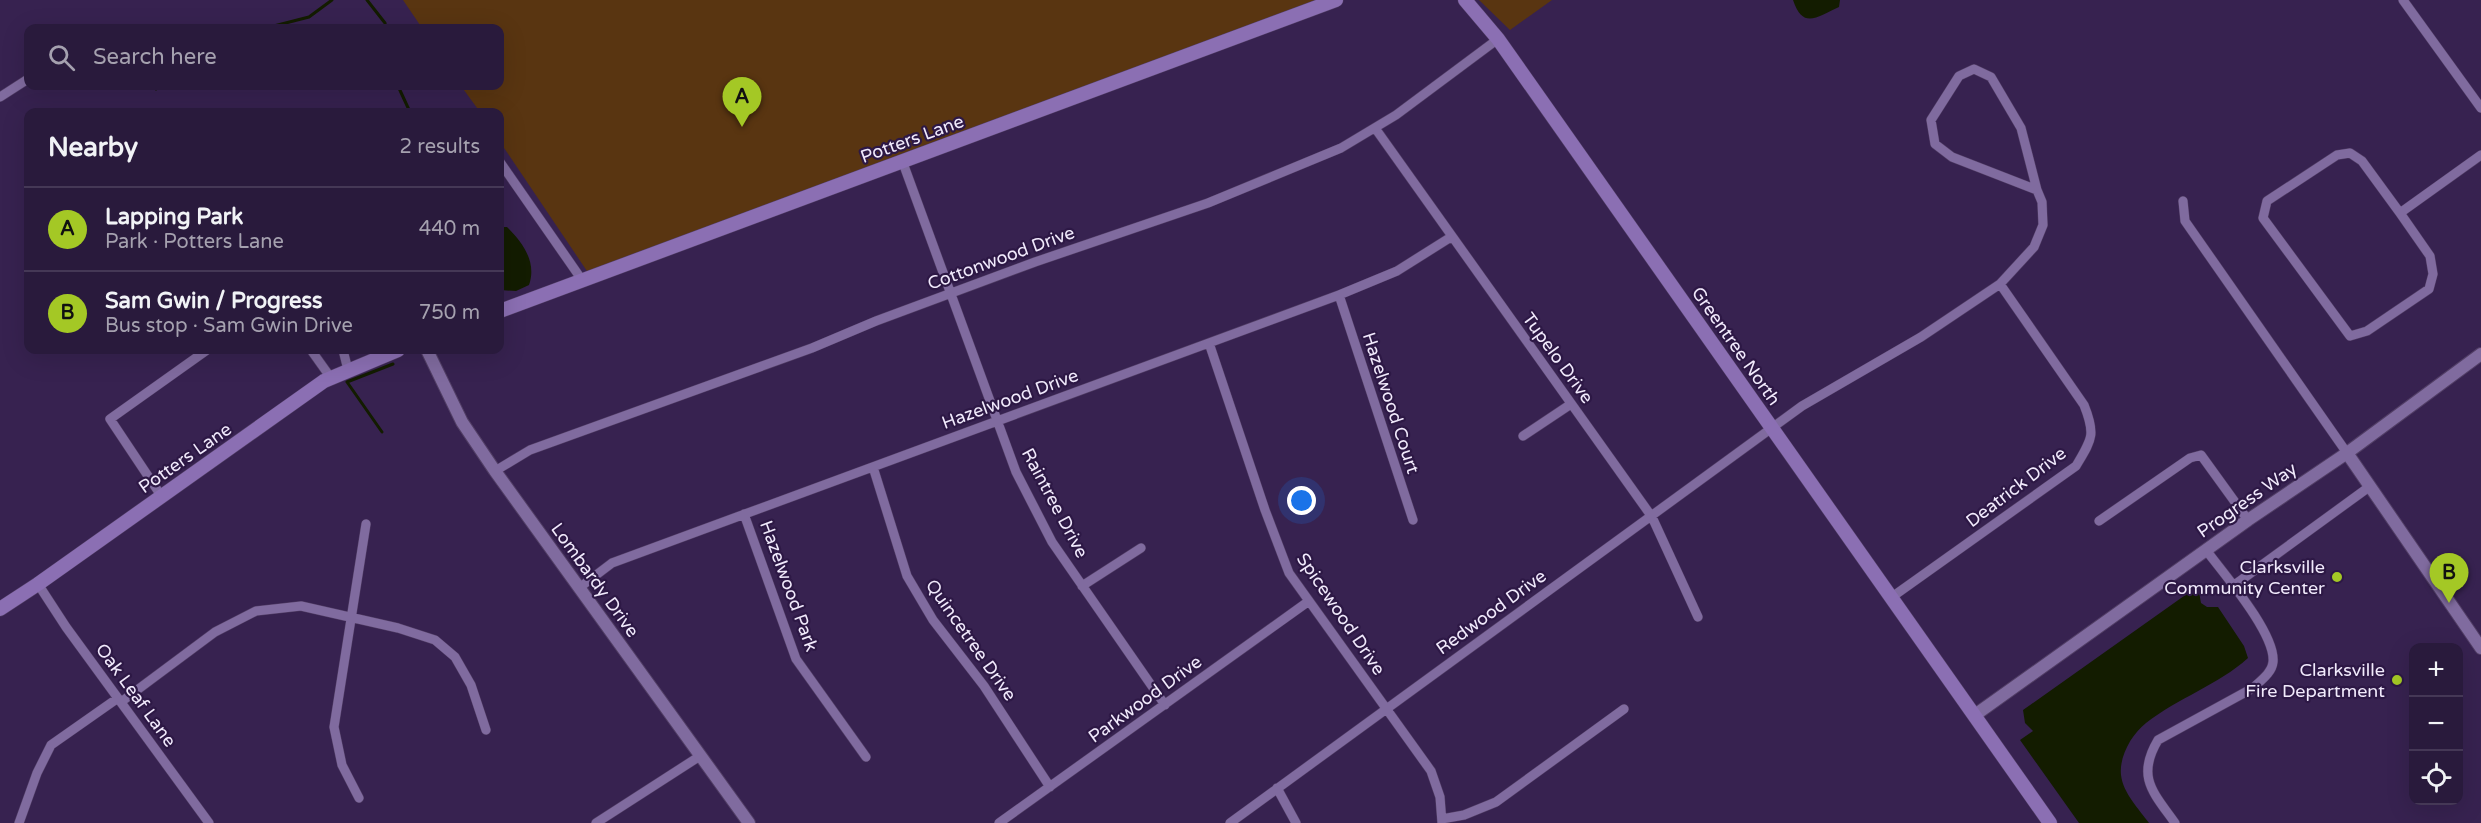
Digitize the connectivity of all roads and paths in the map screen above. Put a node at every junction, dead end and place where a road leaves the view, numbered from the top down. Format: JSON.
{"nodes":[{"id":1,"x":1336,"y":0,"type":"edge"},
{"id":2,"x":1465,"y":0,"type":"edge"},
{"id":3,"x":2403,"y":0,"type":"edge"},
{"id":4,"x":1498,"y":39,"type":"junction"},
{"id":5,"x":24,"y":82,"type":"edge"},
{"id":6,"x":0,"y":97,"type":"edge"},
{"id":7,"x":2481,"y":108,"type":"edge"},
{"id":8,"x":1375,"y":128,"type":"junction"},
{"id":9,"x":2481,"y":155,"type":"edge"},
{"id":10,"x":903,"y":163,"type":"junction"},
{"id":11,"x":504,"y":168,"type":"edge"},
{"id":12,"x":2037,"y":190,"type":"junction"},
{"id":13,"x":2183,"y":201,"type":"dead end"},
{"id":14,"x":2400,"y":213,"type":"junction"},
{"id":15,"x":1451,"y":237,"type":"junction"},
{"id":16,"x":582,"y":280,"type":"junction"},
{"id":17,"x":2000,"y":284,"type":"junction"},
{"id":18,"x":951,"y":293,"type":"junction"},
{"id":19,"x":1339,"y":295,"type":"junction"},
{"id":20,"x":504,"y":309,"type":"edge"},
{"id":21,"x":1209,"y":343,"type":"junction"},
{"id":22,"x":201,"y":354,"type":"edge"},
{"id":23,"x":314,"y":354,"type":"edge"},
{"id":24,"x":344,"y":354,"type":"edge"},
{"id":25,"x":388,"y":354,"type":"edge"},
{"id":26,"x":429,"y":354,"type":"edge"},
{"id":27,"x":2481,"y":354,"type":"edge"},
{"id":28,"x":348,"y":370,"type":"junction"},
{"id":29,"x":331,"y":378,"type":"junction"},
{"id":30,"x":1570,"y":404,"type":"junction"},
{"id":31,"x":998,"y":421,"type":"junction"},
{"id":32,"x":1772,"y":429,"type":"junction"},
{"id":33,"x":1523,"y":436,"type":"dead end"},
{"id":34,"x":2347,"y":453,"type":"junction"},
{"id":35,"x":873,"y":467,"type":"junction"},
{"id":36,"x":495,"y":471,"type":"junction"},
{"id":37,"x":2369,"y":487,"type":"junction"},
{"id":38,"x":162,"y":497,"type":"junction"},
{"id":39,"x":744,"y":514,"type":"junction"},
{"id":40,"x":1652,"y":518,"type":"junction"},
{"id":41,"x":1413,"y":520,"type":"dead end"},
{"id":42,"x":2248,"y":520,"type":"junction"},
{"id":43,"x":2099,"y":521,"type":"dead end"},
{"id":44,"x":366,"y":524,"type":"dead end"},
{"id":45,"x":1141,"y":548,"type":"dead end"},
{"id":46,"x":2206,"y":550,"type":"junction"},
{"id":47,"x":38,"y":584,"type":"junction"},
{"id":48,"x":1082,"y":586,"type":"junction"},
{"id":49,"x":2233,"y":586,"type":"junction"},
{"id":50,"x":579,"y":588,"type":"junction"},
{"id":51,"x":1892,"y":597,"type":"junction"},
{"id":52,"x":1309,"y":600,"type":"junction"},
{"id":53,"x":0,"y":609,"type":"edge"},
{"id":54,"x":1698,"y":617,"type":"dead end"},
{"id":55,"x":351,"y":619,"type":"junction"},
{"id":56,"x":2481,"y":648,"type":"edge"},
{"id":57,"x":120,"y":700,"type":"junction"},
{"id":58,"x":1165,"y":705,"type":"junction"},
{"id":59,"x":1385,"y":709,"type":"junction"},
{"id":60,"x":1624,"y":709,"type":"dead end"},
{"id":61,"x":1975,"y":715,"type":"junction"},
{"id":62,"x":486,"y":730,"type":"dead end"},
{"id":63,"x":700,"y":756,"type":"junction"},
{"id":64,"x":866,"y":757,"type":"dead end"},
{"id":65,"x":1050,"y":787,"type":"junction"},
{"id":66,"x":1277,"y":788,"type":"junction"},
{"id":67,"x":359,"y":798,"type":"dead end"},
{"id":68,"x":1442,"y":821,"type":"edge"},
{"id":69,"x":19,"y":823,"type":"edge"},
{"id":70,"x":209,"y":823,"type":"edge"},
{"id":71,"x":596,"y":823,"type":"edge"},
{"id":72,"x":749,"y":823,"type":"edge"},
{"id":73,"x":999,"y":823,"type":"edge"},
{"id":74,"x":1230,"y":823,"type":"edge"},
{"id":75,"x":1296,"y":823,"type":"edge"},
{"id":76,"x":2050,"y":823,"type":"edge"},
{"id":77,"x":2175,"y":823,"type":"edge"}],
"edges":[{"from":1,"to":10,"type":"main road","name":"Potters Lane"},
{"from":2,"to":4,"type":"main road","name":"Greentree North"},
{"from":3,"to":7,"type":"street"},
{"from":4,"to":8,"type":"street","name":"Cottonwood Drive"},
{"from":4,"to":32,"type":"main road","name":"Greentree North"},
{"from":5,"to":6,"type":"street"},
{"from":8,"to":15,"type":"street","name":"Tupelo Drive"},
{"from":8,"to":18,"type":"street","name":"Cottonwood Drive"},
{"from":9,"to":14,"type":"street"},
{"from":10,"to":16,"type":"main road","name":"Potters Lane"},
{"from":10,"to":18,"type":"street","name":"Raintree Drive"},
{"from":11,"to":16,"type":"street"},
{"from":12,"to":12,"type":"street","name":"Redwood Drive"},
{"from":12,"to":17,"type":"street","name":"Redwood Drive"},
{"from":13,"to":34,"type":"street"},
{"from":14,"to":14,"type":"street"},
{"from":15,"to":19,"type":"street","name":"Hazelwood Drive"},
{"from":15,"to":30,"type":"street","name":"Tupelo Drive"},
{"from":16,"to":20,"type":"main road","name":"Potters Lane"},
{"from":17,"to":32,"type":"street","name":"Redwood Drive"},
{"from":17,"to":51,"type":"street","name":"Deatrick Drive"},
{"from":18,"to":31,"type":"street","name":"Raintree Drive"},
{"from":18,"to":36,"type":"street","name":"Cottonwood Drive"},
{"from":19,"to":21,"type":"street","name":"Hazelwood Drive"},
{"from":19,"to":41,"type":"street","name":"Hazelwood Court"},
{"from":21,"to":31,"type":"street","name":"Hazelwood Drive"},
{"from":21,"to":52,"type":"street","name":"Spicewood Drive"},
{"from":22,"to":38,"type":"street"},
{"from":23,"to":29,"type":"street"},
{"from":24,"to":28,"type":"street"},
{"from":25,"to":28,"type":"main road","name":"Potters Lane"},
{"from":26,"to":36,"type":"street","name":"Lombardy Drive"},
{"from":27,"to":34,"type":"street","name":"Progress Way"},
{"from":28,"to":29,"type":"main road","name":"Potters Lane"},
{"from":29,"to":38,"type":"main road","name":"Potters Lane"},
{"from":30,"to":33,"type":"street"},
{"from":30,"to":40,"type":"street","name":"Tupelo Drive"},
{"from":31,"to":35,"type":"street","name":"Hazelwood Drive"},
{"from":31,"to":48,"type":"street","name":"Raintree Drive"},
{"from":32,"to":40,"type":"street","name":"Redwood Drive"},
{"from":32,"to":51,"type":"main road","name":"Greentree North"},
{"from":34,"to":37,"type":"street"},
{"from":34,"to":42,"type":"street","name":"Progress Way"},
{"from":35,"to":39,"type":"street","name":"Hazelwood Drive"},
{"from":35,"to":65,"type":"street","name":"Quincetree Drive"},
{"from":36,"to":50,"type":"street","name":"Lombardy Drive"},
{"from":37,"to":49,"type":"street"},
{"from":37,"to":56,"type":"street"},
{"from":38,"to":47,"type":"main road","name":"Potters Lane"},
{"from":39,"to":50,"type":"street","name":"Hazelwood Drive"},
{"from":39,"to":64,"type":"street","name":"Hazelwood Park"},
{"from":40,"to":54,"type":"street","name":"Tupelo Drive"},
{"from":40,"to":59,"type":"street","name":"Redwood Drive"},
{"from":42,"to":43,"type":"street"},
{"from":42,"to":46,"type":"street","name":"Progress Way"},
{"from":44,"to":55,"type":"street"},
{"from":45,"to":48,"type":"street"},
{"from":46,"to":49,"type":"street"},
{"from":46,"to":61,"type":"street","name":"Progress Way"},
{"from":47,"to":53,"type":"main road","name":"Potters Lane"},
{"from":47,"to":57,"type":"street","name":"Oak Leaf Lane"},
{"from":48,"to":58,"type":"street","name":"Raintree Drive"},
{"from":49,"to":77,"type":"street"},
{"from":50,"to":63,"type":"street","name":"Lombardy Drive"},
{"from":51,"to":61,"type":"main road","name":"Greentree North"},
{"from":52,"to":58,"type":"street","name":"Parkwood Drive"},
{"from":52,"to":59,"type":"street","name":"Spicewood Drive"},
{"from":55,"to":57,"type":"street"},
{"from":55,"to":62,"type":"street"},
{"from":55,"to":67,"type":"street"},
{"from":57,"to":69,"type":"street"},
{"from":57,"to":70,"type":"street","name":"Oak Leaf Lane"},
{"from":58,"to":65,"type":"street","name":"Parkwood Drive"},
{"from":59,"to":66,"type":"street","name":"Redwood Drive"},
{"from":59,"to":68,"type":"street","name":"Spicewood Drive"},
{"from":60,"to":68,"type":"street"},
{"from":61,"to":76,"type":"main road","name":"Greentree North"},
{"from":63,"to":71,"type":"street"},
{"from":63,"to":72,"type":"street","name":"Lombardy Drive"},
{"from":65,"to":73,"type":"street","name":"Parkwood Drive"},
{"from":66,"to":74,"type":"street","name":"Redwood Drive"},
{"from":66,"to":75,"type":"street"}]}
